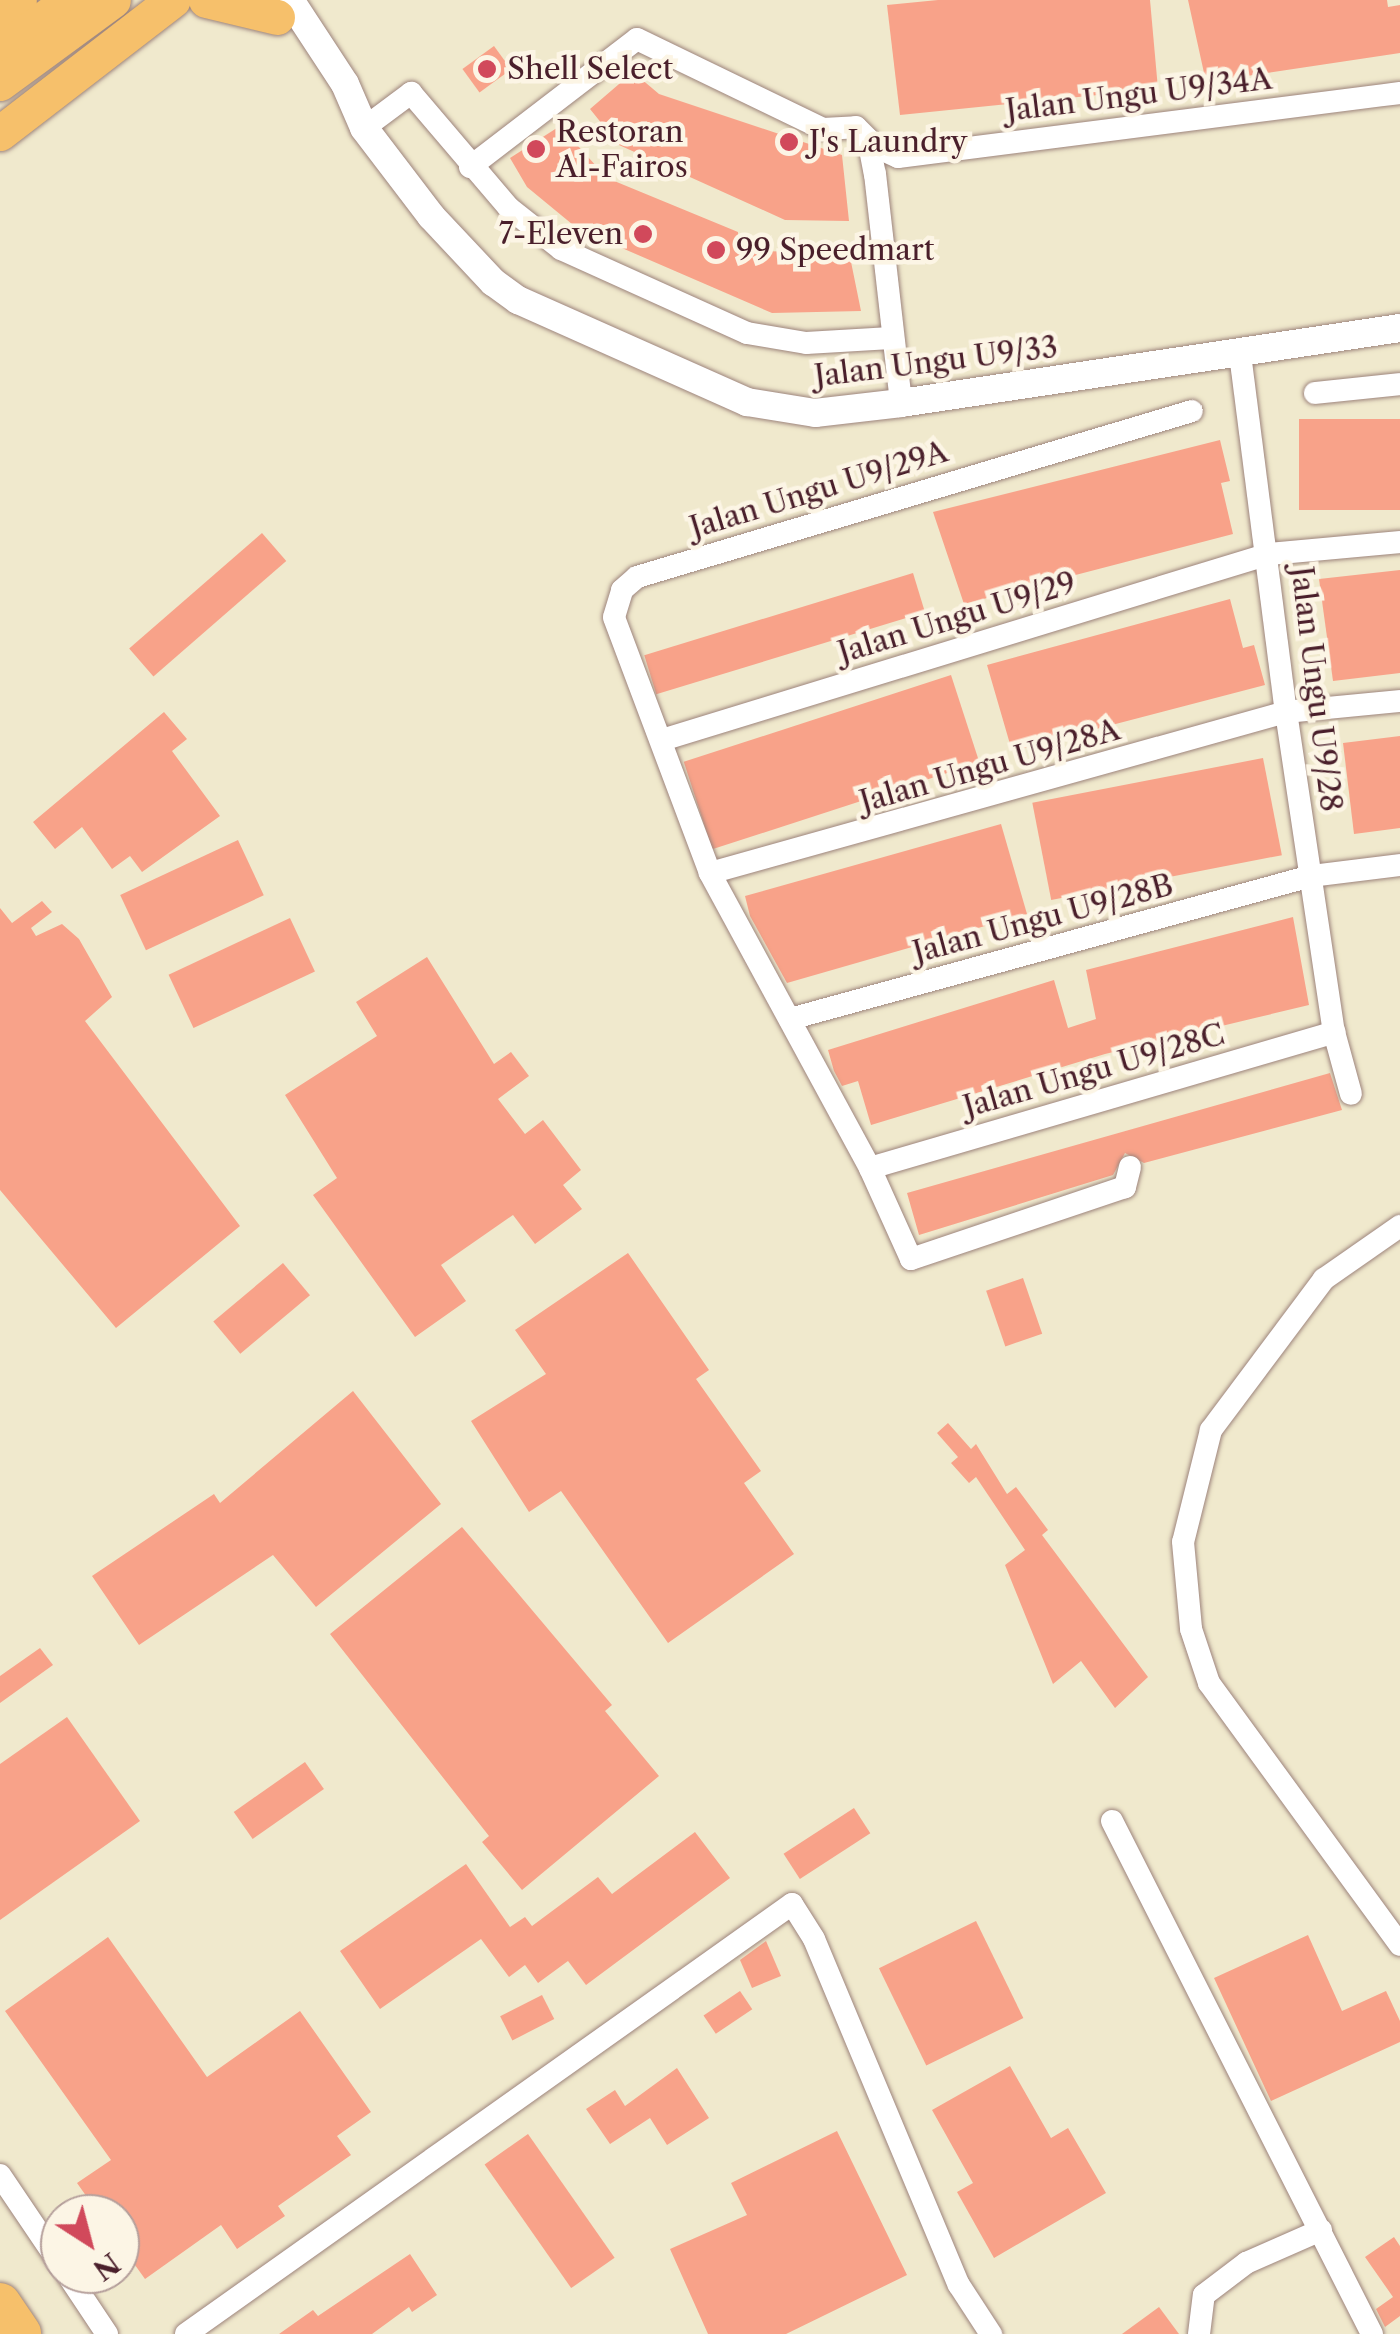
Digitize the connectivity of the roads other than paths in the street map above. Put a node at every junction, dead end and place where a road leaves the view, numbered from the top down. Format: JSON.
{"nodes":[{"id":1,"x":19,"y":0,"type":"edge"},
{"id":2,"x":69,"y":0,"type":"edge"},
{"id":3,"x":113,"y":0,"type":"edge"},
{"id":4,"x":202,"y":0,"type":"edge"},
{"id":5,"x":283,"y":4,"type":"edge"},
{"id":6,"x":167,"y":6,"type":"edge"},
{"id":7,"x":0,"y":14,"type":"edge"},
{"id":8,"x":0,"y":51,"type":"edge"},
{"id":9,"x":0,"y":83,"type":"edge"},
{"id":10,"x":1400,"y":93,"type":"edge"},
{"id":11,"x":357,"y":116,"type":"junction"},
{"id":12,"x":0,"y":133,"type":"edge"},
{"id":13,"x":887,"y":152,"type":"dead end"},
{"id":14,"x":470,"y":167,"type":"junction"},
{"id":15,"x":1400,"y":328,"type":"edge"},
{"id":16,"x":891,"y":338,"type":"junction"},
{"id":17,"x":1240,"y":354,"type":"junction"},
{"id":18,"x":1400,"y":384,"type":"edge"},
{"id":19,"x":1315,"y":393,"type":"dead end"},
{"id":20,"x":901,"y":403,"type":"junction"},
{"id":21,"x":1192,"y":411,"type":"dead end"},
{"id":22,"x":1400,"y":542,"type":"edge"},
{"id":23,"x":1269,"y":554,"type":"junction"},
{"id":24,"x":1400,"y":700,"type":"edge"},
{"id":25,"x":1286,"y":712,"type":"junction"},
{"id":26,"x":662,"y":740,"type":"junction"},
{"id":27,"x":1400,"y":865,"type":"edge"},
{"id":28,"x":710,"y":873,"type":"junction"},
{"id":29,"x":1311,"y":876,"type":"junction"},
{"id":30,"x":790,"y":1019,"type":"junction"},
{"id":31,"x":1334,"y":1032,"type":"junction"},
{"id":32,"x":1351,"y":1094,"type":"dead end"},
{"id":33,"x":1130,"y":1167,"type":"dead end"},
{"id":34,"x":870,"y":1168,"type":"junction"},
{"id":35,"x":1400,"y":1226,"type":"edge"},
{"id":36,"x":1112,"y":1821,"type":"dead end"},
{"id":37,"x":1400,"y":1945,"type":"edge"},
{"id":38,"x":0,"y":2175,"type":"edge"},
{"id":39,"x":1321,"y":2230,"type":"junction"},
{"id":40,"x":40,"y":2234,"type":"edge"},
{"id":41,"x":80,"y":2294,"type":"edge"},
{"id":42,"x":0,"y":2304,"type":"edge"},
{"id":43,"x":20,"y":2334,"type":"edge"},
{"id":44,"x":107,"y":2334,"type":"edge"},
{"id":45,"x":186,"y":2334,"type":"edge"},
{"id":46,"x":991,"y":2334,"type":"edge"},
{"id":47,"x":1199,"y":2334,"type":"edge"},
{"id":48,"x":1372,"y":2334,"type":"edge"}],
"edges":[{"from":1,"to":7,"type":"main road"},
{"from":2,"to":8,"type":"main road"},
{"from":3,"to":9,"type":"main road"},
{"from":4,"to":5,"type":"main road"},
{"from":4,"to":6,"type":"main road"},
{"from":5,"to":11,"type":"street","name":"Jalan Ungu U9/33"},
{"from":6,"to":12,"type":"main road"},
{"from":10,"to":13,"type":"street","name":"Jalan Ungu U9/34A"},
{"from":11,"to":14,"type":"street"},
{"from":11,"to":20,"type":"street","name":"Jalan Ungu U9/33"},
{"from":14,"to":16,"type":"street"},
{"from":14,"to":16,"type":"street"},
{"from":15,"to":17,"type":"street","name":"Jalan Ungu U9/33"},
{"from":16,"to":20,"type":"street"},
{"from":17,"to":20,"type":"street","name":"Jalan Ungu U9/33"},
{"from":17,"to":23,"type":"street","name":"Jalan Ungu U9/28"},
{"from":18,"to":19,"type":"street"},
{"from":21,"to":26,"type":"street","name":"Jalan Ungu U9/29A"},
{"from":22,"to":23,"type":"street","name":"Jalan Ungu U9/29"},
{"from":23,"to":25,"type":"street","name":"Jalan Ungu U9/28"},
{"from":23,"to":26,"type":"street","name":"Jalan Ungu U9/29"},
{"from":24,"to":25,"type":"street","name":"Jalan Ungu U9/28A"},
{"from":25,"to":28,"type":"street","name":"Jalan Ungu U9/28A"},
{"from":25,"to":29,"type":"street","name":"Jalan Ungu U9/28"},
{"from":26,"to":28,"type":"street"},
{"from":27,"to":29,"type":"street","name":"Jalan Ungu U9/28B"},
{"from":28,"to":30,"type":"street"},
{"from":29,"to":30,"type":"street","name":"Jalan Ungu U9/28B"},
{"from":29,"to":31,"type":"street","name":"Jalan Ungu U9/28"},
{"from":30,"to":34,"type":"street"},
{"from":31,"to":32,"type":"street","name":"Jalan Ungu U9/28"},
{"from":31,"to":34,"type":"street","name":"Jalan Ungu U9/28C"},
{"from":33,"to":34,"type":"street"},
{"from":35,"to":37,"type":"street"},
{"from":36,"to":39,"type":"street"},
{"from":38,"to":40,"type":"street"},
{"from":39,"to":47,"type":"street"},
{"from":39,"to":48,"type":"street"},
{"from":41,"to":44,"type":"street"},
{"from":42,"to":43,"type":"highway"},
{"from":45,"to":46,"type":"street"}]}
